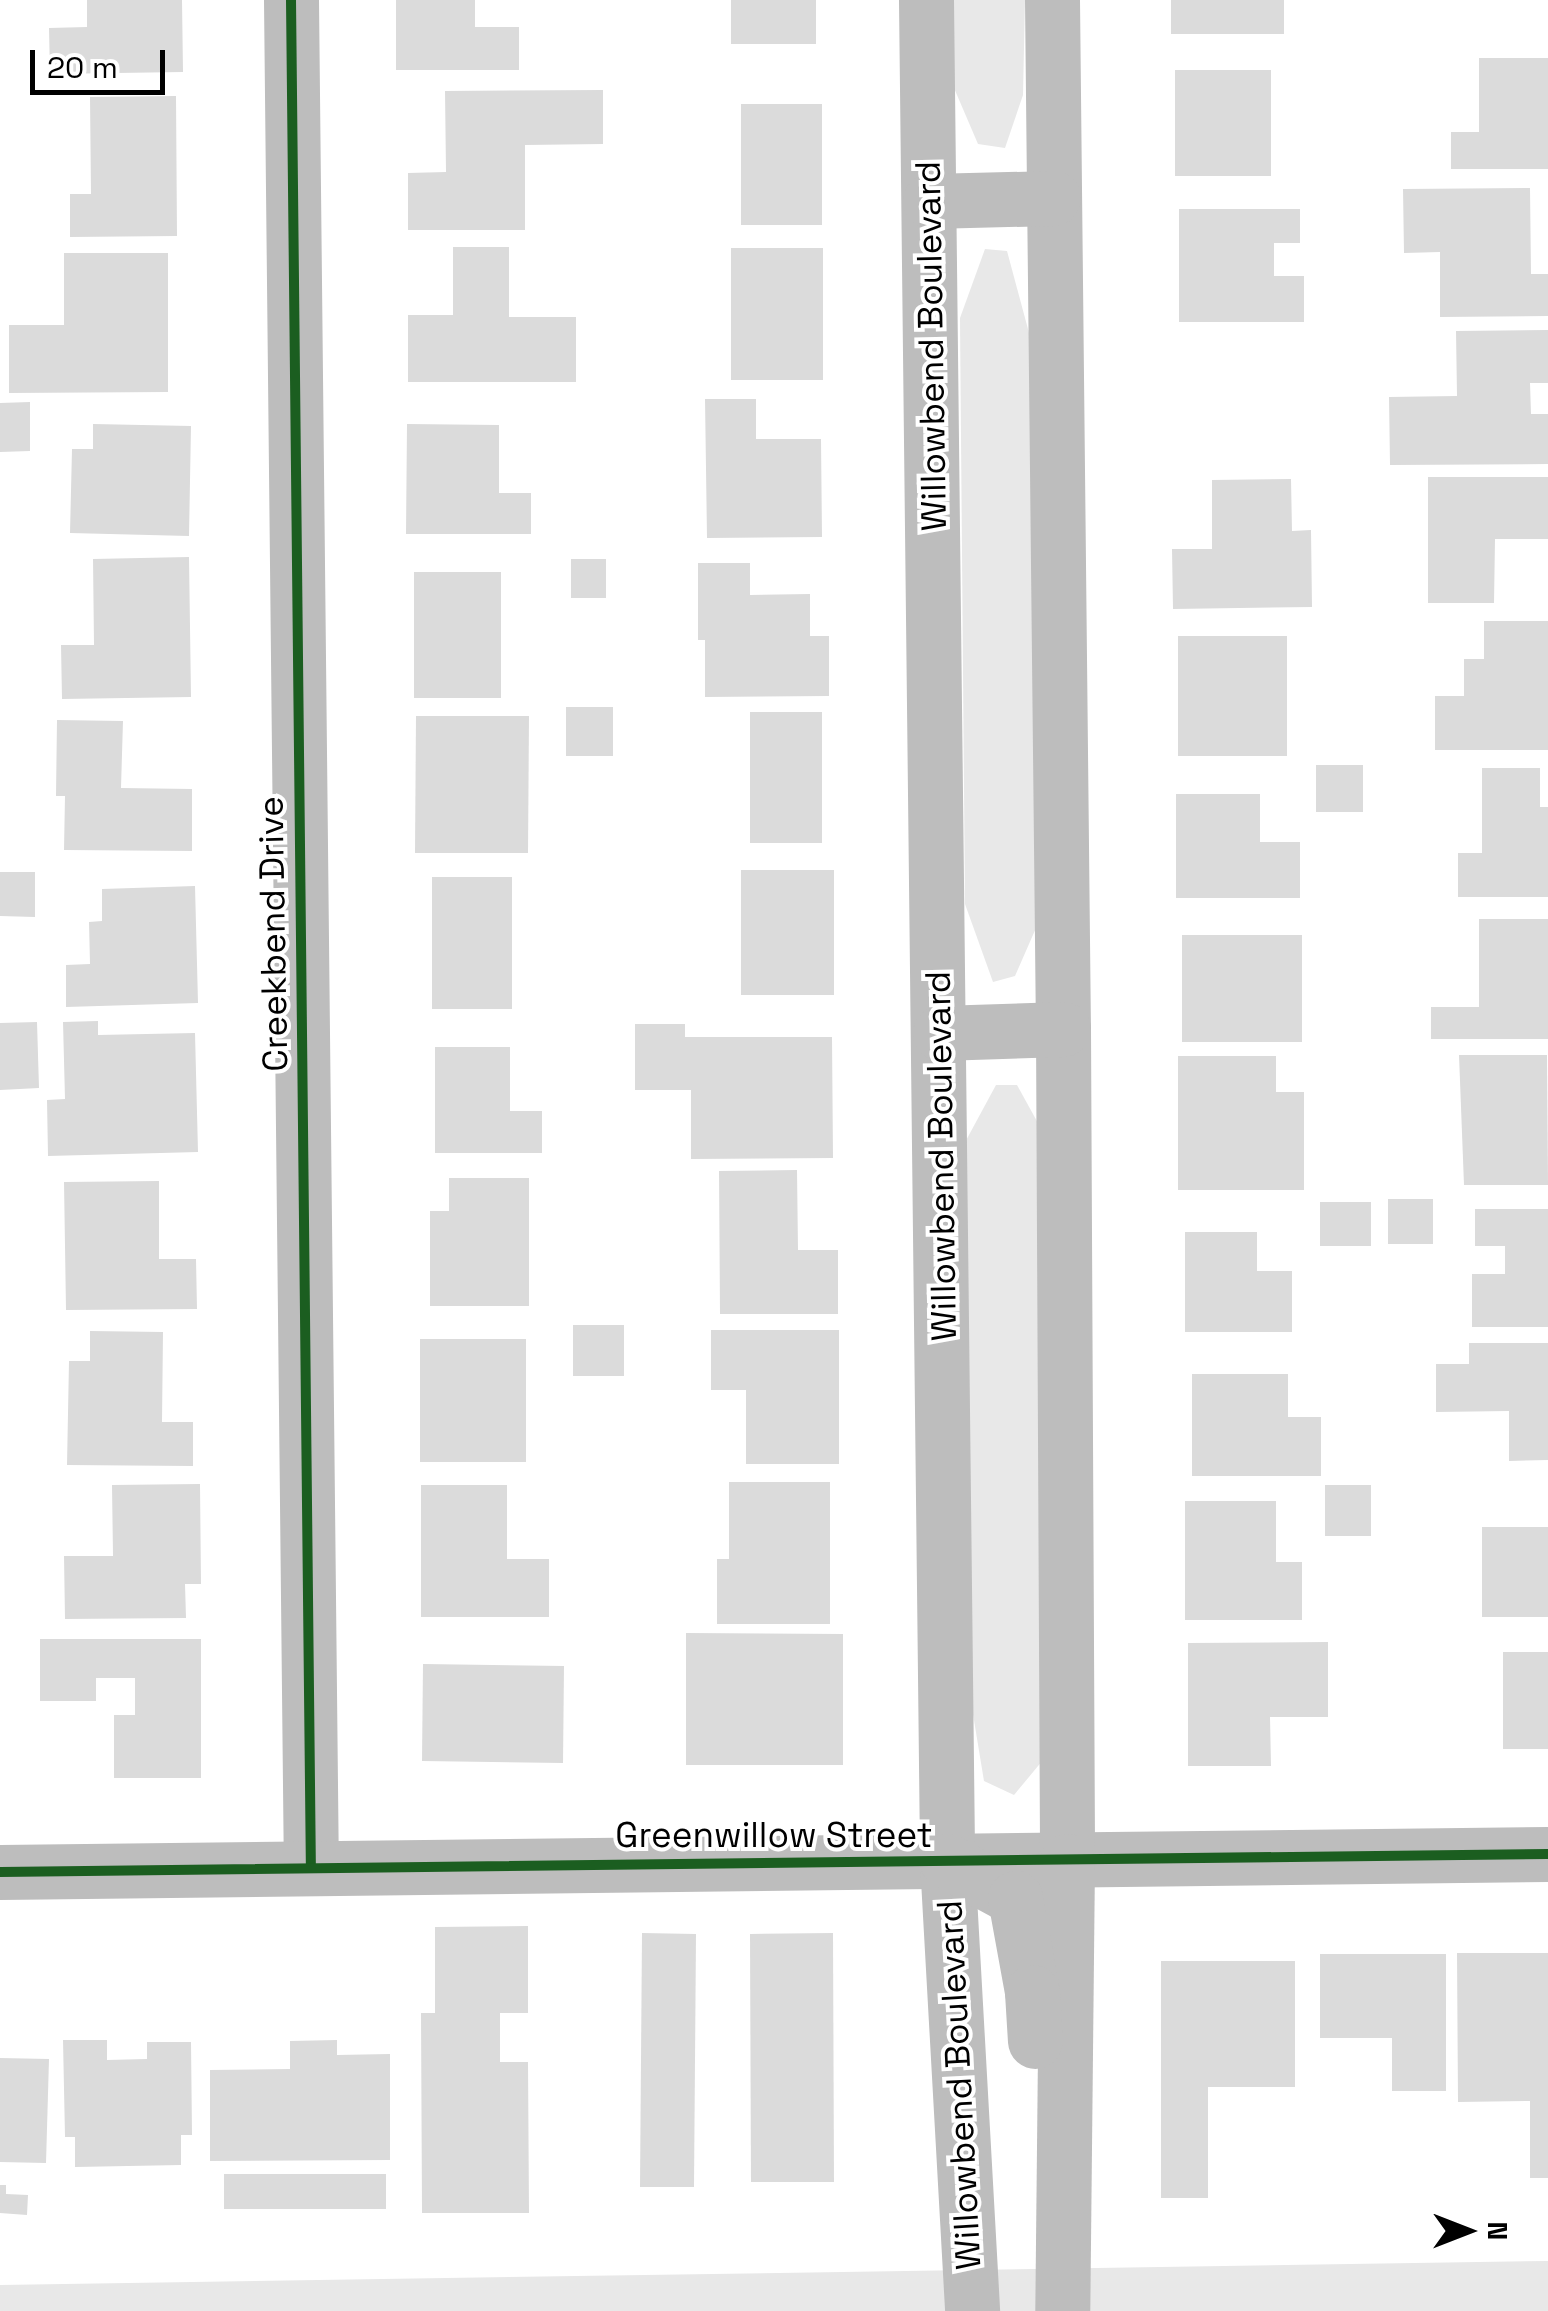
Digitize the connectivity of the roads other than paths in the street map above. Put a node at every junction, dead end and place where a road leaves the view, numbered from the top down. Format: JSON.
{"nodes":[{"id":1,"x":291,"y":0,"type":"edge"},
{"id":2,"x":926,"y":0,"type":"edge"},
{"id":3,"x":1052,"y":0,"type":"edge"},
{"id":4,"x":1052,"y":198,"type":"junction"},
{"id":5,"x":930,"y":201,"type":"junction"},
{"id":6,"x":1063,"y":1029,"type":"junction"},
{"id":7,"x":940,"y":1033,"type":"junction"},
{"id":8,"x":1548,"y":1854,"type":"edge"},
{"id":9,"x":1067,"y":1861,"type":"junction"},
{"id":10,"x":947,"y":1862,"type":"junction"},
{"id":11,"x":311,"y":1867,"type":"junction"},
{"id":12,"x":0,"y":1872,"type":"edge"},
{"id":13,"x":1064,"y":2197,"type":"junction"},
{"id":14,"x":972,"y":2311,"type":"edge"},
{"id":15,"x":1062,"y":2311,"type":"edge"}],
"edges":[{"from":1,"to":11,"type":"main road","name":"Creekbend Drive"},
{"from":2,"to":5,"type":"main road","name":"Willowbend Boulevard"},
{"from":3,"to":4,"type":"main road"},
{"from":4,"to":5,"type":"main road"},
{"from":4,"to":6,"type":"main road"},
{"from":5,"to":7,"type":"main road","name":"Willowbend Boulevard"},
{"from":6,"to":7,"type":"main road"},
{"from":6,"to":9,"type":"main road"},
{"from":7,"to":10,"type":"main road","name":"Willowbend Boulevard"},
{"from":8,"to":9,"type":"main road","name":"Greenwillow Street"},
{"from":9,"to":10,"type":"main road","name":"Greenwillow Street"},
{"from":9,"to":13,"type":"main road"},
{"from":10,"to":11,"type":"main road","name":"Greenwillow Street"},
{"from":10,"to":13,"type":"main road"},
{"from":10,"to":14,"type":"main road","name":"Willowbend Boulevard"},
{"from":11,"to":12,"type":"main road","name":"Greenwillow Street"},
{"from":13,"to":15,"type":"main road"}]}
